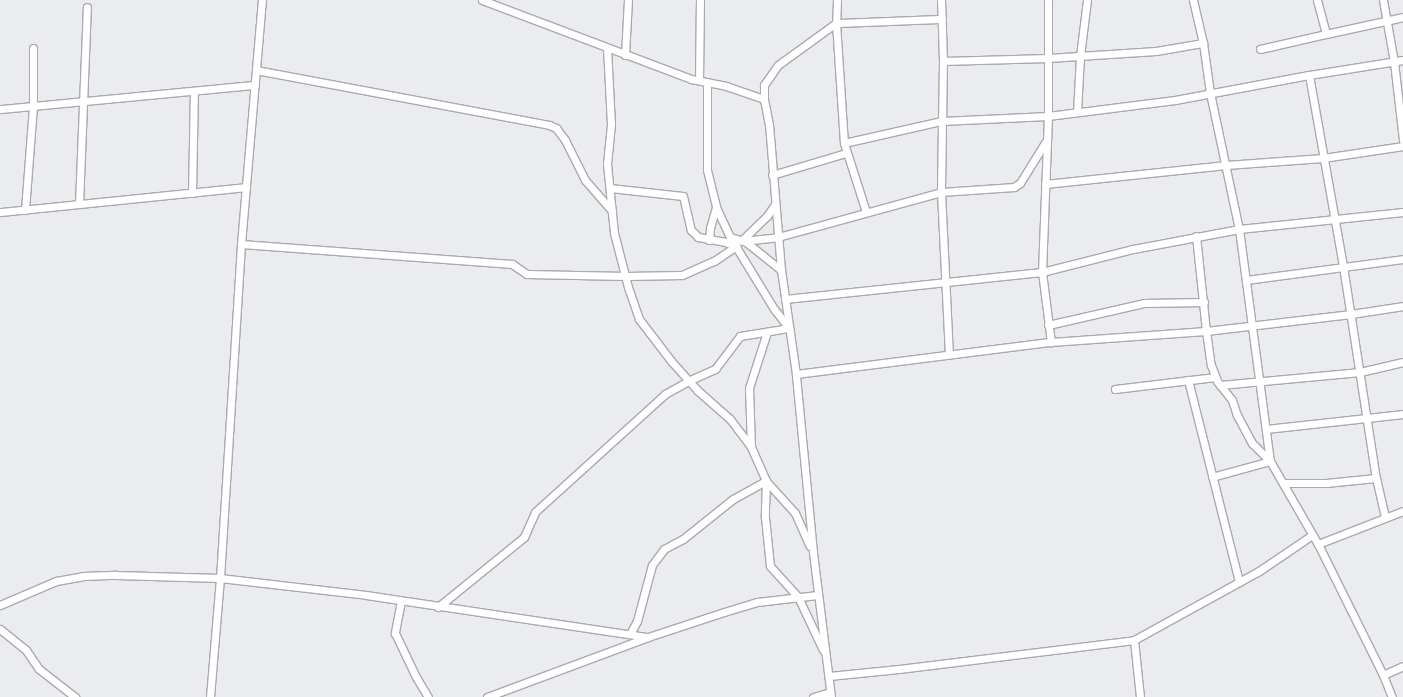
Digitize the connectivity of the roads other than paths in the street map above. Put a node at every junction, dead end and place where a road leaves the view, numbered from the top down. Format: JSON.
{"nodes":[{"id":1,"x":262,"y":0,"type":"edge"},
{"id":2,"x":482,"y":0,"type":"edge"},
{"id":3,"x":628,"y":0,"type":"edge"},
{"id":4,"x":700,"y":0,"type":"edge"},
{"id":5,"x":837,"y":0,"type":"edge"},
{"id":6,"x":941,"y":0,"type":"edge"},
{"id":7,"x":1048,"y":0,"type":"edge"},
{"id":8,"x":1087,"y":0,"type":"edge"},
{"id":9,"x":1193,"y":0,"type":"edge"},
{"id":10,"x":1317,"y":0,"type":"edge"},
{"id":11,"x":1383,"y":0,"type":"edge"},
{"id":12,"x":502,"y":4,"type":"edge"},
{"id":13,"x":87,"y":7,"type":"dead end"},
{"id":14,"x":1403,"y":16,"type":"edge"},
{"id":15,"x":942,"y":19,"type":"junction"},
{"id":16,"x":1387,"y":20,"type":"junction"},
{"id":17,"x":836,"y":23,"type":"junction"},
{"id":18,"x":1326,"y":34,"type":"junction"},
{"id":19,"x":1203,"y":43,"type":"junction"},
{"id":20,"x":33,"y":48,"type":"dead end"},
{"id":21,"x":607,"y":48,"type":"junction"},
{"id":22,"x":1260,"y":49,"type":"dead end"},
{"id":23,"x":625,"y":55,"type":"junction"},
{"id":24,"x":1080,"y":56,"type":"junction"},
{"id":25,"x":1048,"y":58,"type":"junction"},
{"id":26,"x":1403,"y":60,"type":"edge"},
{"id":27,"x":943,"y":61,"type":"junction"},
{"id":28,"x":1394,"y":62,"type":"junction"},
{"id":29,"x":256,"y":70,"type":"junction"},
{"id":30,"x":1309,"y":75,"type":"junction"},
{"id":31,"x":699,"y":80,"type":"junction"},
{"id":32,"x":707,"y":82,"type":"junction"},
{"id":33,"x":255,"y":85,"type":"junction"},
{"id":34,"x":194,"y":90,"type":"junction"},
{"id":35,"x":1210,"y":93,"type":"junction"},
{"id":36,"x":764,"y":99,"type":"junction"},
{"id":37,"x":82,"y":101,"type":"junction"},
{"id":38,"x":33,"y":106,"type":"junction"},
{"id":39,"x":0,"y":109,"type":"edge"},
{"id":40,"x":1077,"y":112,"type":"junction"},
{"id":41,"x":1048,"y":116,"type":"junction"},
{"id":42,"x":941,"y":121,"type":"junction"},
{"id":43,"x":1047,"y":140,"type":"junction"},
{"id":44,"x":1403,"y":140,"type":"edge"},
{"id":45,"x":844,"y":143,"type":"junction"},
{"id":46,"x":1403,"y":146,"type":"edge"},
{"id":47,"x":846,"y":153,"type":"junction"},
{"id":48,"x":1323,"y":158,"type":"junction"},
{"id":49,"x":1226,"y":165,"type":"junction"},
{"id":50,"x":772,"y":175,"type":"junction"},
{"id":51,"x":1045,"y":184,"type":"junction"},
{"id":52,"x":246,"y":187,"type":"junction"},
{"id":53,"x":610,"y":188,"type":"junction"},
{"id":54,"x":941,"y":192,"type":"junction"},
{"id":55,"x":192,"y":193,"type":"junction"},
{"id":56,"x":79,"y":204,"type":"junction"},
{"id":57,"x":775,"y":204,"type":"junction"},
{"id":58,"x":716,"y":207,"type":"junction"},
{"id":59,"x":25,"y":210,"type":"junction"},
{"id":60,"x":612,"y":211,"type":"junction"},
{"id":61,"x":0,"y":212,"type":"edge"},
{"id":62,"x":866,"y":212,"type":"junction"},
{"id":63,"x":1403,"y":212,"type":"edge"},
{"id":64,"x":1334,"y":220,"type":"junction"},
{"id":65,"x":1239,"y":229,"type":"junction"},
{"id":66,"x":1196,"y":236,"type":"junction"},
{"id":67,"x":730,"y":237,"type":"junction"},
{"id":68,"x":778,"y":237,"type":"junction"},
{"id":69,"x":709,"y":240,"type":"junction"},
{"id":70,"x":742,"y":241,"type":"junction"},
{"id":71,"x":241,"y":244,"type":"junction"},
{"id":72,"x":736,"y":246,"type":"junction"},
{"id":73,"x":1403,"y":259,"type":"edge"},
{"id":74,"x":1343,"y":266,"type":"junction"},
{"id":75,"x":781,"y":270,"type":"junction"},
{"id":76,"x":1042,"y":272,"type":"junction"},
{"id":77,"x":626,"y":276,"type":"junction"},
{"id":78,"x":1246,"y":280,"type":"junction"},
{"id":79,"x":945,"y":284,"type":"junction"},
{"id":80,"x":785,"y":299,"type":"junction"},
{"id":81,"x":1204,"y":302,"type":"junction"},
{"id":82,"x":1403,"y":306,"type":"edge"},
{"id":83,"x":1351,"y":314,"type":"junction"},
{"id":84,"x":1048,"y":325,"type":"junction"},
{"id":85,"x":1252,"y":325,"type":"junction"},
{"id":86,"x":789,"y":328,"type":"junction"},
{"id":87,"x":1206,"y":331,"type":"junction"},
{"id":88,"x":767,"y":332,"type":"junction"},
{"id":89,"x":1051,"y":342,"type":"junction"},
{"id":90,"x":949,"y":354,"type":"junction"},
{"id":91,"x":1403,"y":362,"type":"edge"},
{"id":92,"x":1360,"y":372,"type":"junction"},
{"id":93,"x":796,"y":374,"type":"junction"},
{"id":94,"x":1215,"y":377,"type":"junction"},
{"id":95,"x":688,"y":380,"type":"junction"},
{"id":96,"x":1188,"y":380,"type":"junction"},
{"id":97,"x":1260,"y":381,"type":"junction"},
{"id":98,"x":1220,"y":386,"type":"junction"},
{"id":99,"x":1115,"y":389,"type":"dead end"},
{"id":100,"x":1403,"y":414,"type":"edge"},
{"id":101,"x":1368,"y":418,"type":"junction"},
{"id":102,"x":1266,"y":429,"type":"junction"},
{"id":103,"x":750,"y":447,"type":"junction"},
{"id":104,"x":1270,"y":461,"type":"junction"},
{"id":105,"x":1212,"y":477,"type":"junction"},
{"id":106,"x":1376,"y":478,"type":"junction"},
{"id":107,"x":766,"y":481,"type":"junction"},
{"id":108,"x":1283,"y":483,"type":"junction"},
{"id":109,"x":1403,"y":511,"type":"edge"},
{"id":110,"x":1385,"y":517,"type":"junction"},
{"id":111,"x":1312,"y":535,"type":"junction"},
{"id":112,"x":1318,"y":544,"type":"junction"},
{"id":113,"x":813,"y":552,"type":"junction"},
{"id":114,"x":220,"y":578,"type":"junction"},
{"id":115,"x":1239,"y":582,"type":"junction"},
{"id":116,"x":818,"y":595,"type":"junction"},
{"id":117,"x":798,"y":597,"type":"junction"},
{"id":118,"x":401,"y":601,"type":"junction"},
{"id":119,"x":0,"y":605,"type":"edge"},
{"id":120,"x":438,"y":607,"type":"junction"},
{"id":121,"x":0,"y":629,"type":"edge"},
{"id":122,"x":630,"y":634,"type":"junction"},
{"id":123,"x":648,"y":636,"type":"junction"},
{"id":124,"x":1134,"y":640,"type":"junction"},
{"id":125,"x":826,"y":655,"type":"junction"},
{"id":126,"x":1403,"y":666,"type":"edge"},
{"id":127,"x":1383,"y":675,"type":"junction"},
{"id":128,"x":829,"y":676,"type":"junction"},
{"id":129,"x":831,"y":695,"type":"edge"},
{"id":130,"x":75,"y":697,"type":"edge"},
{"id":131,"x":210,"y":697,"type":"edge"},
{"id":132,"x":428,"y":697,"type":"edge"},
{"id":133,"x":487,"y":697,"type":"edge"},
{"id":134,"x":813,"y":697,"type":"edge"},
{"id":135,"x":1140,"y":697,"type":"edge"},
{"id":136,"x":1392,"y":697,"type":"edge"}],
"edges":[{"from":1,"to":29,"type":"street"},
{"from":2,"to":12,"type":"street"},
{"from":3,"to":23,"type":"street"},
{"from":4,"to":31,"type":"street"},
{"from":5,"to":17,"type":"street"},
{"from":6,"to":15,"type":"street"},
{"from":7,"to":25,"type":"street"},
{"from":8,"to":24,"type":"street"},
{"from":9,"to":19,"type":"street"},
{"from":10,"to":18,"type":"street"},
{"from":11,"to":16,"type":"street"},
{"from":12,"to":21,"type":"street"},
{"from":13,"to":37,"type":"street"},
{"from":14,"to":16,"type":"street"},
{"from":15,"to":17,"type":"street"},
{"from":15,"to":27,"type":"street"},
{"from":16,"to":18,"type":"street"},
{"from":16,"to":28,"type":"street"},
{"from":17,"to":36,"type":"street"},
{"from":17,"to":45,"type":"street"},
{"from":18,"to":22,"type":"street"},
{"from":19,"to":24,"type":"street"},
{"from":19,"to":35,"type":"street"},
{"from":20,"to":38,"type":"street"},
{"from":21,"to":23,"type":"street"},
{"from":21,"to":53,"type":"street"},
{"from":23,"to":31,"type":"street"},
{"from":24,"to":25,"type":"street"},
{"from":24,"to":40,"type":"street"},
{"from":25,"to":27,"type":"street"},
{"from":25,"to":41,"type":"street"},
{"from":26,"to":28,"type":"street"},
{"from":27,"to":42,"type":"street"},
{"from":28,"to":30,"type":"street"},
{"from":28,"to":44,"type":"street"},
{"from":29,"to":33,"type":"street"},
{"from":29,"to":60,"type":"street"},
{"from":30,"to":35,"type":"street"},
{"from":30,"to":48,"type":"street"},
{"from":31,"to":32,"type":"street"},
{"from":32,"to":36,"type":"street"},
{"from":32,"to":58,"type":"street"},
{"from":33,"to":34,"type":"street"},
{"from":33,"to":52,"type":"street"},
{"from":34,"to":37,"type":"street"},
{"from":34,"to":55,"type":"street"},
{"from":35,"to":40,"type":"street"},
{"from":35,"to":49,"type":"street"},
{"from":36,"to":50,"type":"street"},
{"from":37,"to":38,"type":"street"},
{"from":37,"to":56,"type":"street"},
{"from":38,"to":39,"type":"street"},
{"from":38,"to":59,"type":"street"},
{"from":40,"to":41,"type":"street"},
{"from":41,"to":42,"type":"street"},
{"from":41,"to":43,"type":"street"},
{"from":42,"to":45,"type":"street"},
{"from":42,"to":54,"type":"street"},
{"from":43,"to":51,"type":"street"},
{"from":43,"to":54,"type":"street"},
{"from":45,"to":47,"type":"street"},
{"from":46,"to":48,"type":"street"},
{"from":47,"to":50,"type":"street"},
{"from":47,"to":62,"type":"street"},
{"from":48,"to":49,"type":"street"},
{"from":48,"to":64,"type":"street"},
{"from":49,"to":51,"type":"street"},
{"from":49,"to":65,"type":"street"},
{"from":50,"to":57,"type":"street"},
{"from":51,"to":76,"type":"street"},
{"from":52,"to":55,"type":"street"},
{"from":52,"to":71,"type":"street"},
{"from":53,"to":60,"type":"street"},
{"from":53,"to":69,"type":"street"},
{"from":54,"to":62,"type":"street"},
{"from":54,"to":79,"type":"street"},
{"from":55,"to":56,"type":"street"},
{"from":56,"to":59,"type":"street"},
{"from":57,"to":68,"type":"street"},
{"from":57,"to":70,"type":"street"},
{"from":58,"to":67,"type":"street"},
{"from":58,"to":69,"type":"street"},
{"from":59,"to":61,"type":"street"},
{"from":60,"to":77,"type":"street"},
{"from":62,"to":68,"type":"street"},
{"from":63,"to":64,"type":"street"},
{"from":64,"to":65,"type":"street"},
{"from":64,"to":74,"type":"street"},
{"from":65,"to":66,"type":"street"},
{"from":65,"to":78,"type":"street"},
{"from":66,"to":76,"type":"street"},
{"from":66,"to":81,"type":"street"},
{"from":67,"to":70,"type":"street"},
{"from":67,"to":72,"type":"street"},
{"from":68,"to":70,"type":"street"},
{"from":68,"to":75,"type":"street"},
{"from":69,"to":72,"type":"street"},
{"from":70,"to":75,"type":"street"},
{"from":71,"to":77,"type":"street"},
{"from":71,"to":114,"type":"street"},
{"from":72,"to":77,"type":"street"},
{"from":72,"to":86,"type":"street"},
{"from":73,"to":74,"type":"street"},
{"from":74,"to":78,"type":"street"},
{"from":74,"to":83,"type":"street"},
{"from":75,"to":80,"type":"street"},
{"from":76,"to":79,"type":"street"},
{"from":76,"to":84,"type":"street"},
{"from":77,"to":95,"type":"street"},
{"from":78,"to":85,"type":"street"},
{"from":79,"to":80,"type":"street"},
{"from":79,"to":90,"type":"street"},
{"from":80,"to":86,"type":"street"},
{"from":81,"to":84,"type":"street"},
{"from":81,"to":87,"type":"street"},
{"from":82,"to":83,"type":"street"},
{"from":83,"to":85,"type":"street"},
{"from":83,"to":92,"type":"street"},
{"from":84,"to":89,"type":"street"},
{"from":85,"to":87,"type":"street"},
{"from":85,"to":97,"type":"street"},
{"from":86,"to":88,"type":"street"},
{"from":86,"to":93,"type":"street"},
{"from":87,"to":89,"type":"street"},
{"from":87,"to":94,"type":"street"},
{"from":88,"to":95,"type":"street"},
{"from":88,"to":103,"type":"street"},
{"from":89,"to":90,"type":"street"},
{"from":90,"to":93,"type":"street"},
{"from":91,"to":92,"type":"street"},
{"from":92,"to":97,"type":"street"},
{"from":92,"to":101,"type":"street"},
{"from":93,"to":113,"type":"street"},
{"from":94,"to":96,"type":"street"},
{"from":94,"to":98,"type":"street"},
{"from":95,"to":103,"type":"street"},
{"from":95,"to":120,"type":"street"},
{"from":96,"to":99,"type":"street"},
{"from":96,"to":105,"type":"street"},
{"from":97,"to":98,"type":"street"},
{"from":97,"to":102,"type":"street"},
{"from":98,"to":104,"type":"street"},
{"from":100,"to":101,"type":"street"},
{"from":101,"to":102,"type":"street"},
{"from":101,"to":106,"type":"street"},
{"from":102,"to":104,"type":"street"},
{"from":103,"to":107,"type":"street"},
{"from":104,"to":105,"type":"street"},
{"from":104,"to":108,"type":"street"},
{"from":105,"to":115,"type":"street"},
{"from":106,"to":108,"type":"street"},
{"from":106,"to":110,"type":"street"},
{"from":107,"to":113,"type":"street"},
{"from":107,"to":117,"type":"street"},
{"from":107,"to":122,"type":"street"},
{"from":108,"to":111,"type":"street"},
{"from":109,"to":110,"type":"street"},
{"from":110,"to":112,"type":"street"},
{"from":111,"to":112,"type":"street"},
{"from":111,"to":115,"type":"street"},
{"from":112,"to":127,"type":"street"},
{"from":113,"to":116,"type":"street"},
{"from":114,"to":118,"type":"street"},
{"from":114,"to":119,"type":"street"},
{"from":114,"to":131,"type":"street"},
{"from":115,"to":124,"type":"street"},
{"from":116,"to":117,"type":"street"},
{"from":116,"to":125,"type":"street"},
{"from":117,"to":123,"type":"street"},
{"from":117,"to":125,"type":"street"},
{"from":118,"to":120,"type":"street"},
{"from":118,"to":132,"type":"street"},
{"from":120,"to":122,"type":"street"},
{"from":121,"to":130,"type":"street"},
{"from":122,"to":123,"type":"street"},
{"from":123,"to":133,"type":"street"},
{"from":124,"to":128,"type":"street"},
{"from":124,"to":135,"type":"street"},
{"from":125,"to":128,"type":"street"},
{"from":126,"to":127,"type":"street"},
{"from":127,"to":136,"type":"street"},
{"from":128,"to":129,"type":"street"},
{"from":129,"to":134,"type":"street"}]}
